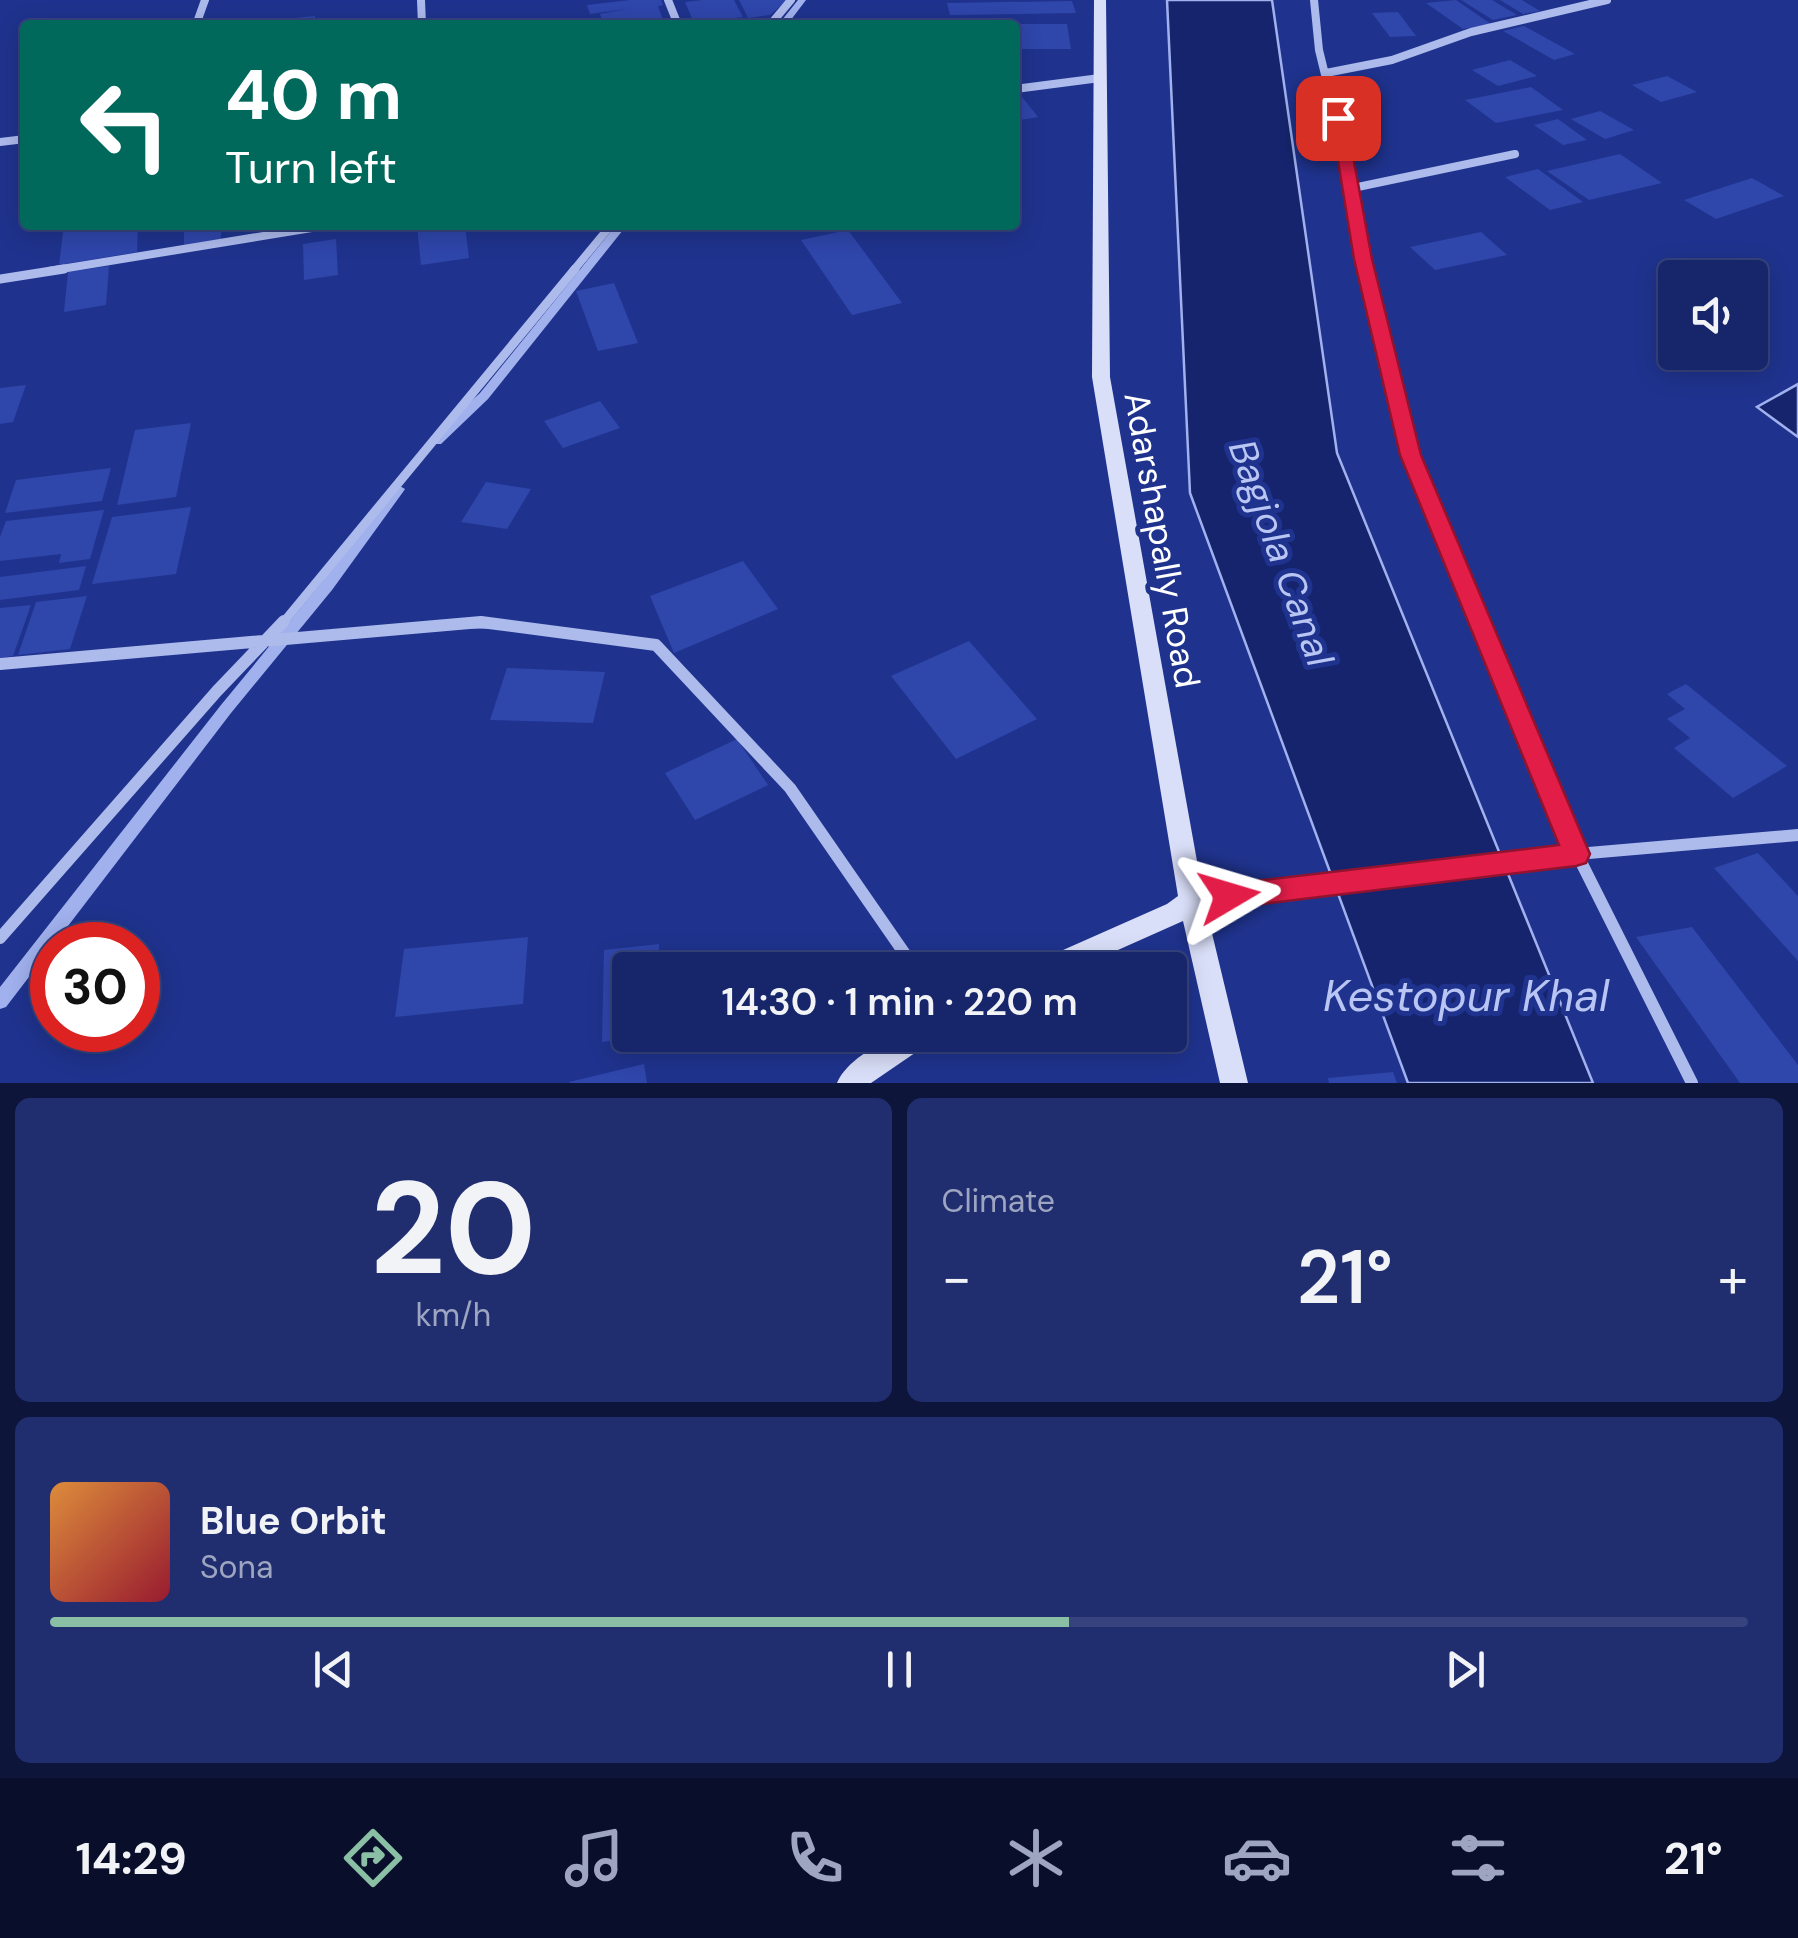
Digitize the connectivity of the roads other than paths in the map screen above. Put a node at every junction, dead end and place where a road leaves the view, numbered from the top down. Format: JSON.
{"nodes":[{"id":1,"x":791,"y":0,"type":"edge"},
{"id":2,"x":1100,"y":0,"type":"edge"},
{"id":3,"x":1314,"y":0,"type":"edge"},
{"id":4,"x":1602,"y":0,"type":"edge"},
{"id":5,"x":774,"y":20,"type":"edge"},
{"id":6,"x":1326,"y":73,"type":"junction"},
{"id":7,"x":1100,"y":78,"type":"junction"},
{"id":8,"x":1020,"y":89,"type":"edge"},
{"id":9,"x":1515,"y":154,"type":"dead end"},
{"id":10,"x":1353,"y":188,"type":"junction"},
{"id":11,"x":299,"y":230,"type":"edge"},
{"id":12,"x":607,"y":230,"type":"edge"},
{"id":13,"x":0,"y":279,"type":"edge"},
{"id":14,"x":272,"y":638,"type":"junction"},
{"id":15,"x":0,"y":664,"type":"edge"},
{"id":16,"x":1798,"y":834,"type":"edge"},
{"id":17,"x":1576,"y":854,"type":"junction"},
{"id":18,"x":1191,"y":900,"type":"junction"},
{"id":19,"x":0,"y":938,"type":"edge"},
{"id":20,"x":904,"y":952,"type":"edge"},
{"id":21,"x":1085,"y":952,"type":"edge"},
{"id":22,"x":891,"y":1052,"type":"edge"},
{"id":23,"x":851,"y":1083,"type":"edge"},
{"id":24,"x":1234,"y":1083,"type":"edge"},
{"id":25,"x":1692,"y":1083,"type":"edge"}],
"edges":[{"from":1,"to":5,"type":"street"},
{"from":2,"to":7,"type":"street","name":"Adarshapally Road"},
{"from":3,"to":6,"type":"street"},
{"from":4,"to":6,"type":"street"},
{"from":6,"to":10,"type":"street"},
{"from":7,"to":8,"type":"street"},
{"from":7,"to":18,"type":"street","name":"Adarshapally Road"},
{"from":9,"to":10,"type":"street"},
{"from":10,"to":17,"type":"street"},
{"from":11,"to":13,"type":"street"},
{"from":12,"to":14,"type":"street"},
{"from":14,"to":15,"type":"street"},
{"from":14,"to":19,"type":"street"},
{"from":14,"to":20,"type":"street"},
{"from":16,"to":17,"type":"street"},
{"from":17,"to":18,"type":"street"},
{"from":17,"to":25,"type":"street"},
{"from":18,"to":21,"type":"street"},
{"from":18,"to":24,"type":"street","name":"Adarshapally Road"},
{"from":22,"to":23,"type":"street"}]}
